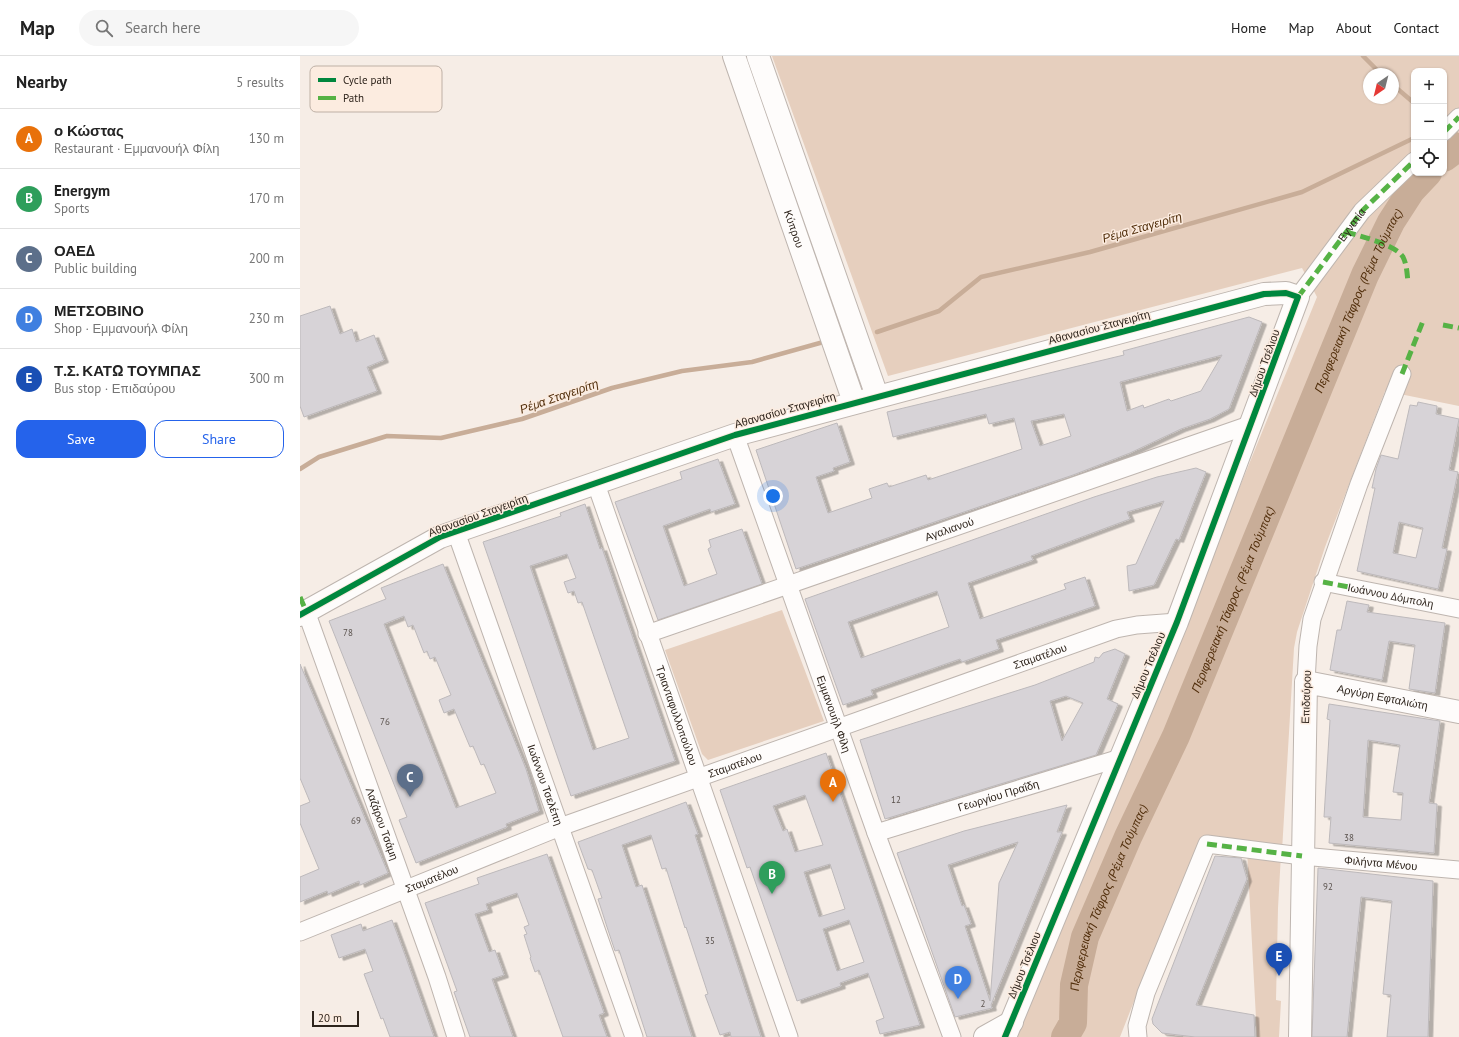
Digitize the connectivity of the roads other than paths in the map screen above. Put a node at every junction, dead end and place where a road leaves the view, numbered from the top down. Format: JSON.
{"nodes":[{"id":1,"x":734,"y":56,"type":"edge"},
{"id":2,"x":758,"y":56,"type":"edge"},
{"id":3,"x":1411,"y":164,"type":"edge"},
{"id":4,"x":1298,"y":297,"type":"junction"},
{"id":5,"x":1402,"y":374,"type":"dead end"},
{"id":6,"x":877,"y":396,"type":"junction"},
{"id":7,"x":854,"y":402,"type":"junction"},
{"id":8,"x":1252,"y":424,"type":"junction"},
{"id":9,"x":735,"y":434,"type":"junction"},
{"id":10,"x":596,"y":484,"type":"junction"},
{"id":11,"x":456,"y":532,"type":"junction"},
{"id":12,"x":1323,"y":582,"type":"junction"},
{"id":13,"x":787,"y":584,"type":"junction"},
{"id":14,"x":1459,"y":609,"type":"edge"},
{"id":15,"x":303,"y":613,"type":"edge"},
{"id":16,"x":1177,"y":622,"type":"junction"},
{"id":17,"x":647,"y":634,"type":"junction"},
{"id":18,"x":1306,"y":682,"type":"junction"},
{"id":19,"x":1459,"y":712,"type":"edge"},
{"id":20,"x":839,"y":729,"type":"junction"},
{"id":21,"x":1120,"y":758,"type":"junction"},
{"id":22,"x":699,"y":779,"type":"junction"},
{"id":23,"x":560,"y":827,"type":"junction"},
{"id":24,"x":876,"y":833,"type":"junction"},
{"id":25,"x":1302,"y":856,"type":"junction"},
{"id":26,"x":1459,"y":870,"type":"edge"},
{"id":27,"x":406,"y":890,"type":"junction"},
{"id":28,"x":300,"y":932,"type":"edge"},
{"id":29,"x":1009,"y":1029,"type":"edge"},
{"id":30,"x":456,"y":1037,"type":"edge"},
{"id":31,"x":634,"y":1037,"type":"edge"},
{"id":32,"x":789,"y":1037,"type":"edge"},
{"id":33,"x":952,"y":1037,"type":"edge"},
{"id":34,"x":985,"y":1037,"type":"edge"},
{"id":35,"x":1138,"y":1037,"type":"edge"},
{"id":36,"x":1300,"y":1037,"type":"edge"}],
"edges":[{"from":1,"to":7,"type":"street","name":"Κύπρου"},
{"from":2,"to":6,"type":"street","name":"Κύπρου"},
{"from":3,"to":4,"type":"street","name":"Εγνατία"},
{"from":4,"to":6,"type":"street","name":"Αθανασίου Σταγειρίτη"},
{"from":4,"to":8,"type":"street","name":"Δήμου Τσέλιου"},
{"from":5,"to":12,"type":"street","name":"Επιδαύρου"},
{"from":6,"to":7,"type":"street","name":"Αθανασίου Σταγειρίτη"},
{"from":7,"to":9,"type":"street","name":"Αθανασίου Σταγειρίτη"},
{"from":8,"to":13,"type":"street","name":"Αγαλιανού"},
{"from":8,"to":16,"type":"street","name":"Δήμου Τσέλιου"},
{"from":9,"to":10,"type":"street","name":"Αθανασίου Σταγειρίτη"},
{"from":9,"to":13,"type":"street","name":"Εμμανουήλ Φίλη"},
{"from":10,"to":11,"type":"street","name":"Αθανασίου Σταγειρίτη"},
{"from":10,"to":17,"type":"street","name":"Τριανταφυλλοπούλου"},
{"from":11,"to":15,"type":"street","name":"Αθανασίου Σταγειρίτη"},
{"from":11,"to":23,"type":"street","name":"Ιωάννου Τσελέπη"},
{"from":12,"to":14,"type":"street","name":"Ιωάννου Δόμπολη"},
{"from":12,"to":18,"type":"street","name":"Επιδαύρου"},
{"from":13,"to":17,"type":"street","name":"Αγαλιανού"},
{"from":13,"to":20,"type":"street","name":"Εμμανουήλ Φίλη"},
{"from":15,"to":27,"type":"street","name":"Λαζάρου Τσάμη"},
{"from":16,"to":20,"type":"street","name":"Σταματέλου"},
{"from":16,"to":21,"type":"street","name":"Δήμου Τσέλιου"},
{"from":17,"to":22,"type":"street","name":"Τριανταφυλλοπούλου"},
{"from":18,"to":19,"type":"street","name":"Αργύρη Εφταλιώτη"},
{"from":18,"to":25,"type":"street","name":"Επιδαύρου"},
{"from":20,"to":22,"type":"street","name":"Σταματέλου"},
{"from":20,"to":24,"type":"street","name":"Εμμανουήλ Φίλη"},
{"from":21,"to":24,"type":"street","name":"Γεωργίου Πραΐδη"},
{"from":21,"to":29,"type":"street","name":"Δήμου Τσέλιου"},
{"from":22,"to":23,"type":"street","name":"Σταματέλου"},
{"from":22,"to":32,"type":"street","name":"Τριανταφυλλοπούλου"},
{"from":23,"to":27,"type":"street","name":"Σταματέλου"},
{"from":23,"to":31,"type":"street","name":"Ιωάννου Τσελέπη"},
{"from":24,"to":33,"type":"street","name":"Εμμανουήλ Φίλη"},
{"from":25,"to":26,"type":"street","name":"Φιλήντα Μένου"},
{"from":25,"to":35,"type":"street","name":"Φιλήντα Μένου"},
{"from":25,"to":36,"type":"street","name":"Επιδαύρου"},
{"from":27,"to":28,"type":"street","name":"Σταματέλου"},
{"from":27,"to":30,"type":"street","name":"Λαζάρου Τσάμη"},
{"from":29,"to":34,"type":"street","name":"Δήμου Τσέλιου"}]}
